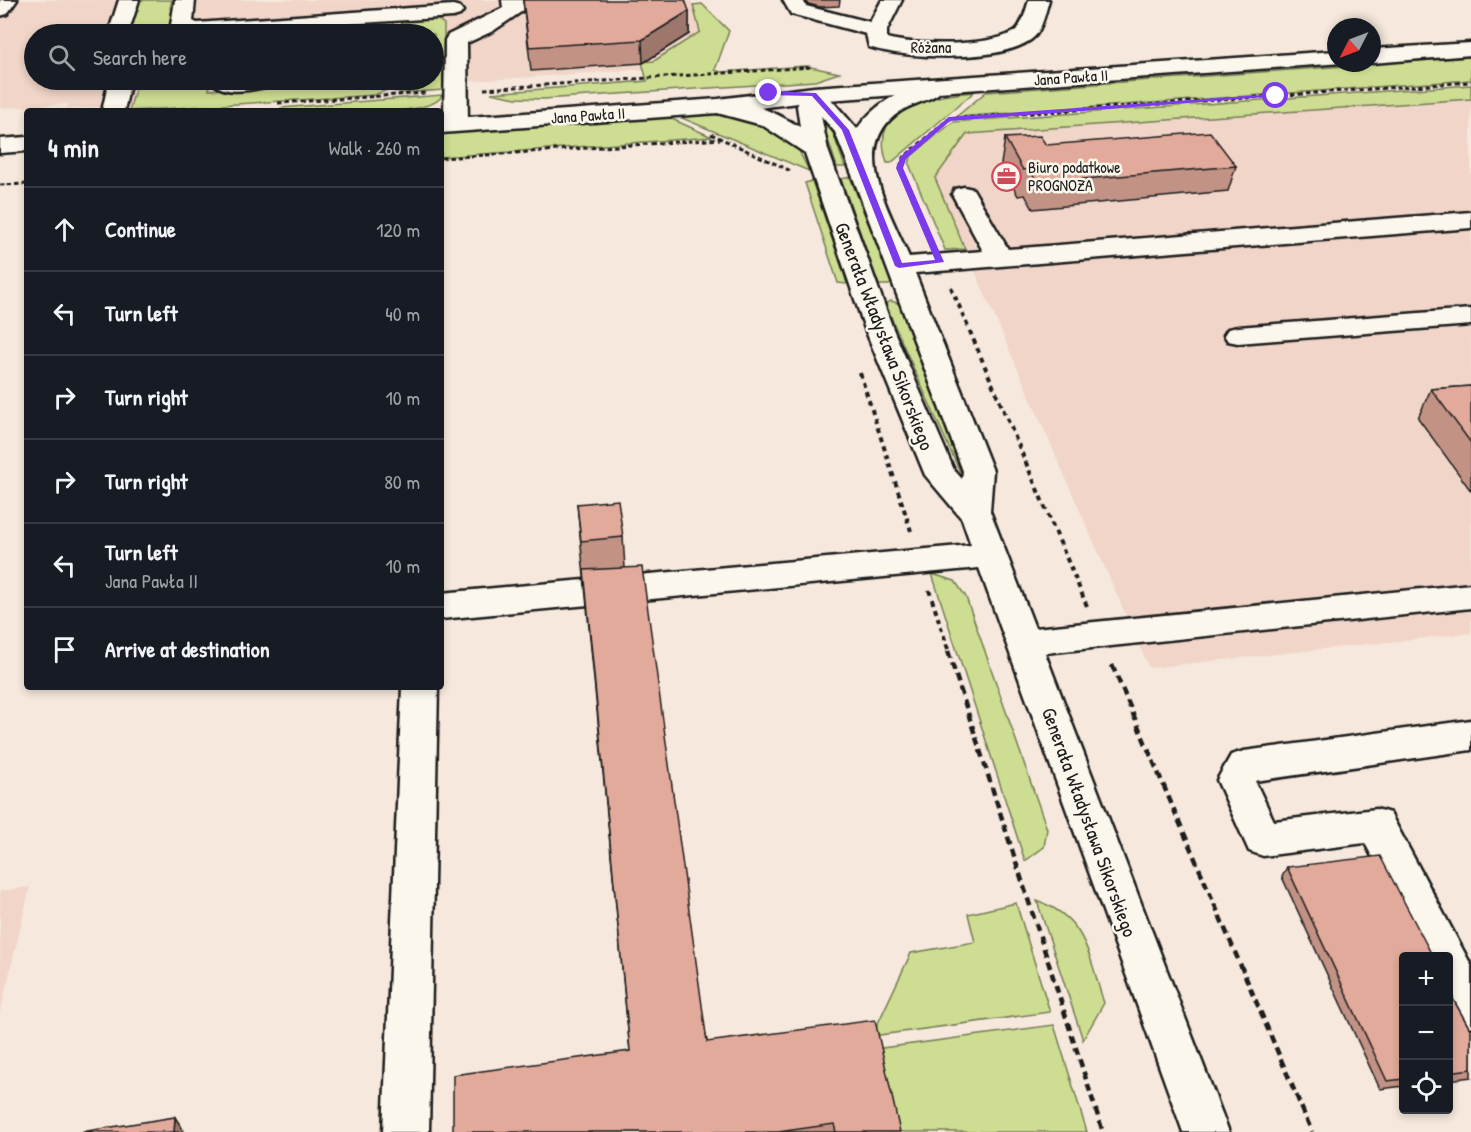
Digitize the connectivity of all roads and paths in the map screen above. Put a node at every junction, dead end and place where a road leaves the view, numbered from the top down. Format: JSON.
{"nodes":[{"id":1,"x":7,"y":0,"type":"edge"},
{"id":2,"x":129,"y":0,"type":"edge"},
{"id":3,"x":185,"y":0,"type":"edge"},
{"id":4,"x":288,"y":0,"type":"edge"},
{"id":5,"x":512,"y":0,"type":"edge"},
{"id":6,"x":793,"y":0,"type":"edge"},
{"id":7,"x":892,"y":0,"type":"edge"},
{"id":8,"x":1040,"y":0,"type":"edge"},
{"id":9,"x":453,"y":6,"type":"edge"},
{"id":10,"x":398,"y":7,"type":"edge"},
{"id":11,"x":343,"y":9,"type":"edge"},
{"id":12,"x":0,"y":10,"type":"edge"},
{"id":13,"x":121,"y":24,"type":"edge"},
{"id":14,"x":182,"y":24,"type":"edge"},
{"id":15,"x":282,"y":24,"type":"edge"},
{"id":16,"x":291,"y":24,"type":"edge"},
{"id":17,"x":876,"y":30,"type":"junction"},
{"id":18,"x":456,"y":40,"type":"junction"},
{"id":19,"x":1471,"y":49,"type":"edge"},
{"id":20,"x":1381,"y":55,"type":"edge"},
{"id":21,"x":1327,"y":59,"type":"edge"},
{"id":22,"x":644,"y":79,"type":"dead end"},
{"id":23,"x":1471,"y":82,"type":"edge"},
{"id":24,"x":934,"y":87,"type":"junction"},
{"id":25,"x":483,"y":89,"type":"dead end"},
{"id":26,"x":118,"y":90,"type":"edge"},
{"id":27,"x":396,"y":90,"type":"edge"},
{"id":28,"x":846,"y":92,"type":"junction"},
{"id":29,"x":396,"y":95,"type":"junction"},
{"id":30,"x":810,"y":95,"type":"junction"},
{"id":31,"x":272,"y":104,"type":"dead end"},
{"id":32,"x":718,"y":106,"type":"junction"},
{"id":33,"x":225,"y":107,"type":"dead end"},
{"id":34,"x":114,"y":108,"type":"edge"},
{"id":35,"x":210,"y":108,"type":"edge"},
{"id":36,"x":430,"y":108,"type":"edge"},
{"id":37,"x":446,"y":114,"type":"edge"},
{"id":38,"x":701,"y":130,"type":"dead end"},
{"id":39,"x":846,"y":130,"type":"junction"},
{"id":40,"x":721,"y":139,"type":"junction"},
{"id":41,"x":24,"y":144,"type":"edge"},
{"id":42,"x":0,"y":146,"type":"edge"},
{"id":43,"x":816,"y":150,"type":"junction"},
{"id":44,"x":24,"y":154,"type":"edge"},
{"id":45,"x":0,"y":156,"type":"edge"},
{"id":46,"x":444,"y":158,"type":"edge"},
{"id":47,"x":863,"y":172,"type":"junction"},
{"id":48,"x":796,"y":174,"type":"dead end"},
{"id":49,"x":24,"y":184,"type":"edge"},
{"id":50,"x":0,"y":185,"type":"edge"},
{"id":51,"x":964,"y":194,"type":"dead end"},
{"id":52,"x":1471,"y":220,"type":"edge"},
{"id":53,"x":999,"y":257,"type":"junction"},
{"id":54,"x":940,"y":262,"type":"junction"},
{"id":55,"x":899,"y":266,"type":"junction"},
{"id":56,"x":1471,"y":317,"type":"edge"},
{"id":57,"x":1238,"y":335,"type":"dead end"},
{"id":58,"x":859,"y":370,"type":"dead end"},
{"id":59,"x":974,"y":511,"type":"junction"},
{"id":60,"x":991,"y":555,"type":"junction"},
{"id":61,"x":920,"y":561,"type":"junction"},
{"id":62,"x":1471,"y":596,"type":"edge"},
{"id":63,"x":444,"y":606,"type":"edge"},
{"id":64,"x":1099,"y":633,"type":"junction"},
{"id":65,"x":1023,"y":642,"type":"junction"},
{"id":66,"x":420,"y":690,"type":"edge"},
{"id":67,"x":1471,"y":735,"type":"edge"},
{"id":68,"x":1442,"y":952,"type":"edge"},
{"id":69,"x":1453,"y":972,"type":"edge"},
{"id":70,"x":1471,"y":1007,"type":"edge"},
{"id":71,"x":406,"y":1132,"type":"edge"},
{"id":72,"x":1103,"y":1132,"type":"edge"},
{"id":73,"x":1206,"y":1132,"type":"edge"},
{"id":74,"x":1312,"y":1132,"type":"edge"}],
"edges":[{"from":1,"to":12,"type":"street"},
{"from":2,"to":13,"type":"street"},
{"from":3,"to":14,"type":"street"},
{"from":4,"to":15,"type":"street"},
{"from":5,"to":18,"type":"street"},
{"from":6,"to":17,"type":"street"},
{"from":7,"to":17,"type":"street"},
{"from":8,"to":17,"type":"street","name":"Różana"},
{"from":9,"to":10,"type":"street"},
{"from":9,"to":18,"type":"street"},
{"from":10,"to":11,"type":"street"},
{"from":11,"to":16,"type":"street"},
{"from":18,"to":37,"type":"street"},
{"from":19,"to":20,"type":"street"},
{"from":21,"to":24,"type":"street","name":"Jana Pawła II"},
{"from":22,"to":25,"type":"path"},
{"from":23,"to":54,"type":"path"},
{"from":24,"to":28,"type":"street","name":"Jana Pawła II"},
{"from":24,"to":47,"type":"street","name":"Generała Władysława Sikorskiego"},
{"from":26,"to":34,"type":"street"},
{"from":27,"to":29,"type":"path"},
{"from":28,"to":30,"type":"street","name":"Jana Pawła II"},
{"from":28,"to":39,"type":"street","name":"Generała Władysława Sikorskiego"},
{"from":29,"to":31,"type":"path"},
{"from":29,"to":36,"type":"path"},
{"from":30,"to":32,"type":"street","name":"Jana Pawła II"},
{"from":30,"to":37,"type":"street","name":"Jana Pawła II"},
{"from":30,"to":39,"type":"street","name":"Generała Władysława Sikorskiego"},
{"from":30,"to":43,"type":"street","name":"Generała Władysława Sikorskiego"},
{"from":32,"to":37,"type":"street","name":"Jana Pawła II"},
{"from":32,"to":43,"type":"street"},
{"from":33,"to":35,"type":"path"},
{"from":38,"to":40,"type":"path"},
{"from":39,"to":47,"type":"street","name":"Generała Władysława Sikorskiego"},
{"from":40,"to":46,"type":"path"},
{"from":40,"to":48,"type":"path"},
{"from":41,"to":42,"type":"street"},
{"from":43,"to":59,"type":"street","name":"Generała Władysława Sikorskiego"},
{"from":44,"to":45,"type":"street"},
{"from":47,"to":55,"type":"street","name":"Generała Władysława Sikorskiego"},
{"from":49,"to":50,"type":"path"},
{"from":51,"to":53,"type":"street"},
{"from":52,"to":53,"type":"street"},
{"from":53,"to":54,"type":"street"},
{"from":54,"to":55,"type":"street"},
{"from":54,"to":64,"type":"path"},
{"from":55,"to":59,"type":"street","name":"Generała Władysława Sikorskiego"},
{"from":56,"to":57,"type":"street"},
{"from":58,"to":61,"type":"path"},
{"from":59,"to":60,"type":"street","name":"Generała Władysława Sikorskiego"},
{"from":60,"to":61,"type":"street"},
{"from":60,"to":65,"type":"street","name":"Generała Władysława Sikorskiego"},
{"from":61,"to":63,"type":"street"},
{"from":61,"to":72,"type":"path"},
{"from":62,"to":64,"type":"street"},
{"from":64,"to":65,"type":"street"},
{"from":64,"to":74,"type":"path"},
{"from":65,"to":73,"type":"street","name":"Generała Władysława Sikorskiego"},
{"from":66,"to":71,"type":"street"},
{"from":67,"to":68,"type":"street"},
{"from":69,"to":70,"type":"street"}]}
